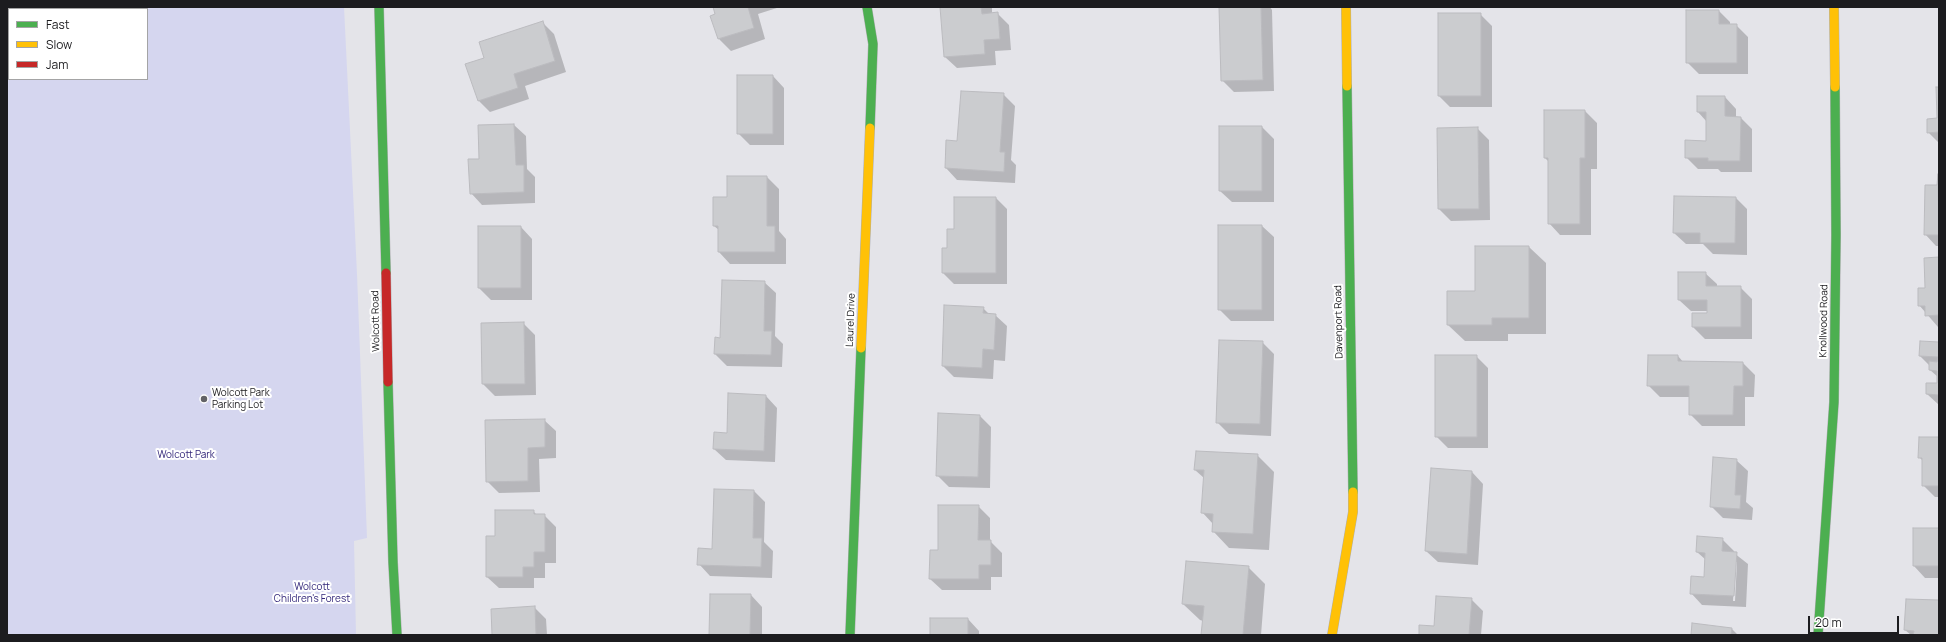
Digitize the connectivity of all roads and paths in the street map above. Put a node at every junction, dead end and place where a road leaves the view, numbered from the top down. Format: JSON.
{"nodes":[{"id":1,"x":379,"y":7,"type":"edge"},
{"id":2,"x":867,"y":7,"type":"edge"},
{"id":3,"x":1346,"y":7,"type":"edge"},
{"id":4,"x":1834,"y":7,"type":"edge"},
{"id":5,"x":397,"y":635,"type":"edge"},
{"id":6,"x":850,"y":635,"type":"edge"},
{"id":7,"x":1332,"y":635,"type":"edge"},
{"id":8,"x":1818,"y":635,"type":"edge"}],
"edges":[{"from":1,"to":5,"type":"street","name":"Wolcott Road"},
{"from":2,"to":6,"type":"street","name":"Laurel Drive"},
{"from":3,"to":7,"type":"street","name":"Davenport Road"},
{"from":4,"to":8,"type":"street","name":"Knollwood Road"}]}
